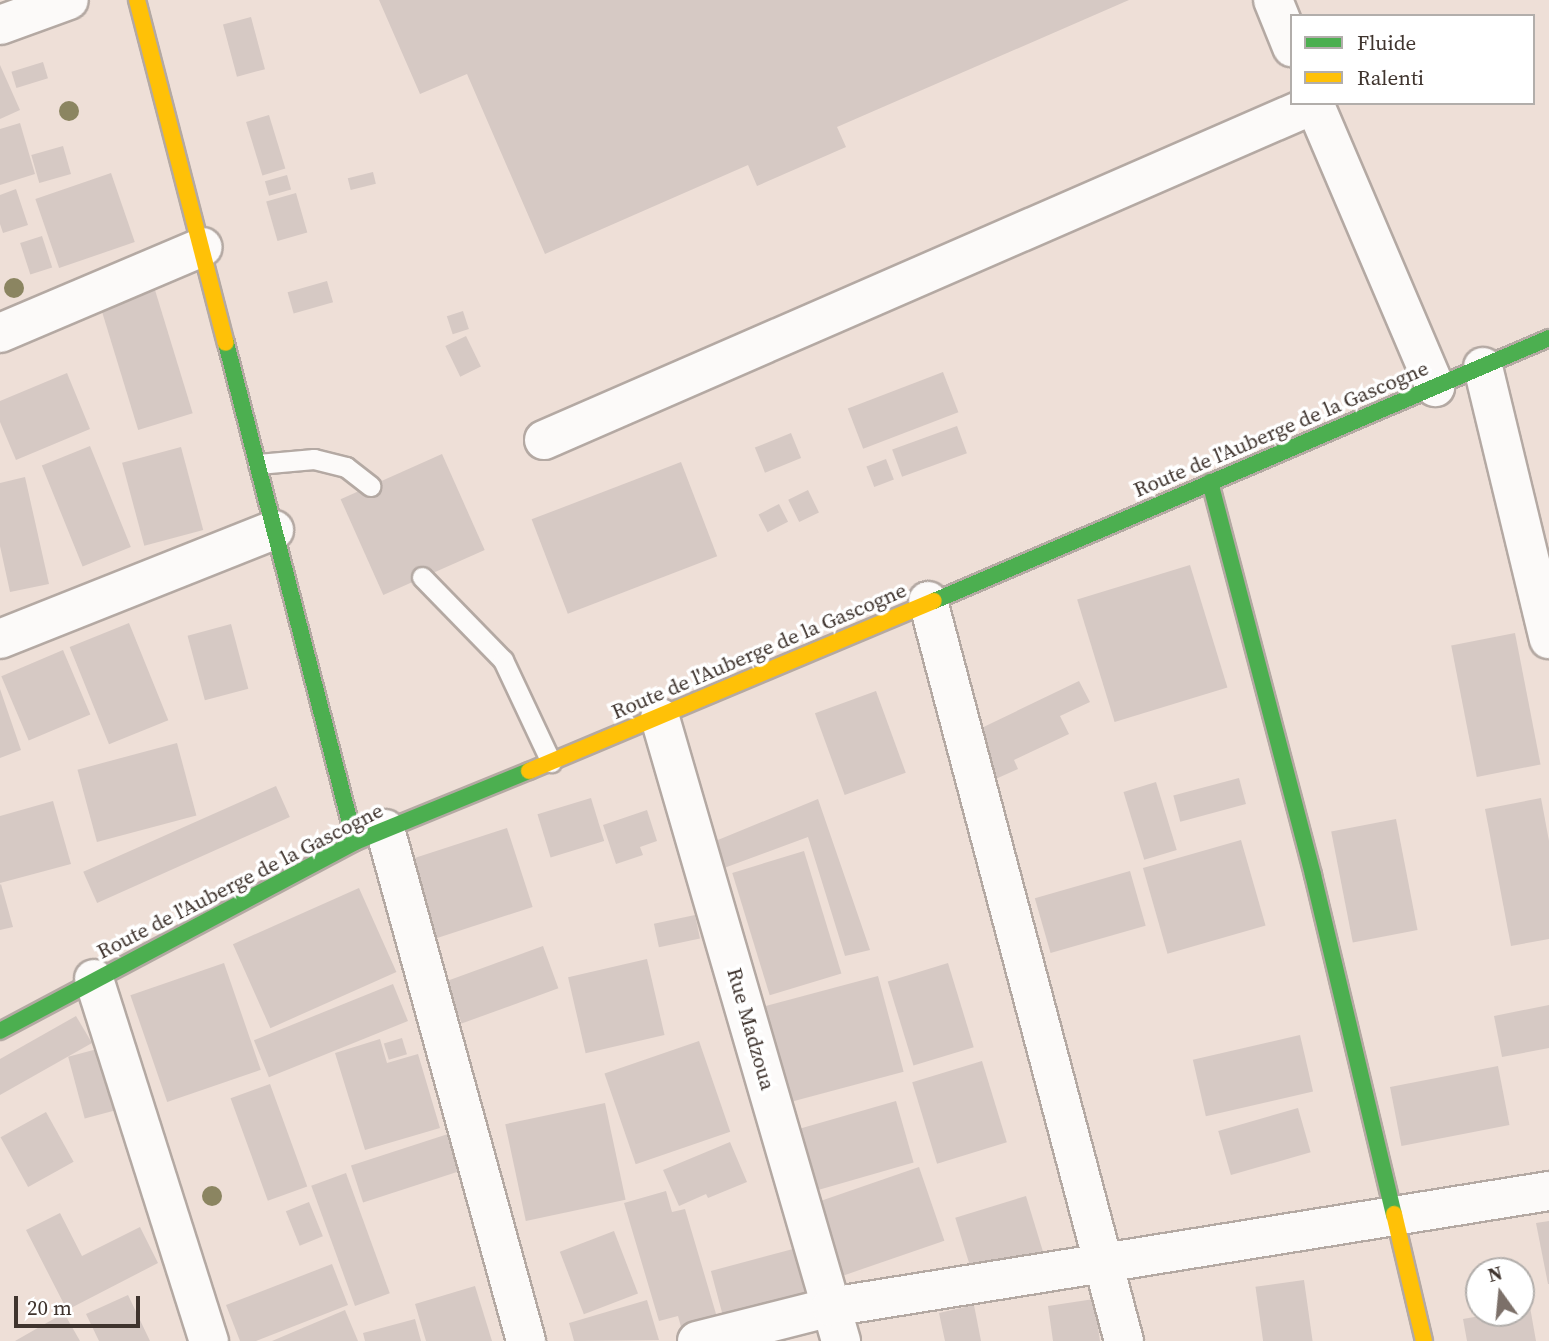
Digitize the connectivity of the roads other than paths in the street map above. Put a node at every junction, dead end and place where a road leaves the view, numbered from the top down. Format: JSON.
{"nodes":[{"id":1,"x":69,"y":0,"type":"edge"},
{"id":2,"x":136,"y":0,"type":"edge"},
{"id":3,"x":1273,"y":0,"type":"edge"},
{"id":4,"x":0,"y":26,"type":"edge"},
{"id":5,"x":1290,"y":42,"type":"edge"},
{"id":6,"x":1313,"y":105,"type":"edge"},
{"id":7,"x":1315,"y":105,"type":"edge"},
{"id":8,"x":203,"y":247,"type":"junction"},
{"id":9,"x":0,"y":333,"type":"edge"},
{"id":10,"x":1549,"y":338,"type":"edge"},
{"id":11,"x":1483,"y":367,"type":"junction"},
{"id":12,"x":1435,"y":387,"type":"junction"},
{"id":13,"x":544,"y":440,"type":"dead end"},
{"id":14,"x":258,"y":464,"type":"junction"},
{"id":15,"x":1210,"y":482,"type":"junction"},
{"id":16,"x":370,"y":485,"type":"dead end"},
{"id":17,"x":274,"y":530,"type":"junction"},
{"id":18,"x":422,"y":577,"type":"dead end"},
{"id":19,"x":928,"y":601,"type":"junction"},
{"id":20,"x":0,"y":639,"type":"edge"},
{"id":21,"x":1549,"y":639,"type":"edge"},
{"id":22,"x":660,"y":718,"type":"junction"},
{"id":23,"x":551,"y":762,"type":"junction"},
{"id":24,"x":370,"y":835,"type":"junction"},
{"id":25,"x":94,"y":979,"type":"junction"},
{"id":26,"x":0,"y":1031,"type":"edge"},
{"id":27,"x":1549,"y":1191,"type":"edge"},
{"id":28,"x":1392,"y":1218,"type":"junction"},
{"id":29,"x":1104,"y":1263,"type":"junction"},
{"id":30,"x":836,"y":1324,"type":"edge"},
{"id":31,"x":209,"y":1341,"type":"edge"},
{"id":32,"x":526,"y":1341,"type":"edge"},
{"id":33,"x":697,"y":1341,"type":"edge"},
{"id":34,"x":1124,"y":1341,"type":"edge"},
{"id":35,"x":1424,"y":1341,"type":"edge"}],
"edges":[{"from":1,"to":4,"type":"street"},
{"from":2,"to":8,"type":"street"},
{"from":3,"to":5,"type":"street"},
{"from":6,"to":13,"type":"street"},
{"from":7,"to":12,"type":"street"},
{"from":8,"to":9,"type":"street"},
{"from":8,"to":14,"type":"street"},
{"from":10,"to":11,"type":"street","name":"Route de l'Auberge de la Gascogne"},
{"from":11,"to":12,"type":"street","name":"Route de l'Auberge de la Gascogne"},
{"from":11,"to":21,"type":"street"},
{"from":12,"to":15,"type":"street","name":"Route de l'Auberge de la Gascogne"},
{"from":14,"to":16,"type":"lane"},
{"from":14,"to":17,"type":"street"},
{"from":15,"to":19,"type":"street","name":"Route de l'Auberge de la Gascogne"},
{"from":15,"to":28,"type":"street"},
{"from":17,"to":20,"type":"street"},
{"from":17,"to":24,"type":"street"},
{"from":18,"to":23,"type":"lane"},
{"from":19,"to":22,"type":"street","name":"Route de l'Auberge de la Gascogne"},
{"from":19,"to":29,"type":"street"},
{"from":22,"to":23,"type":"street","name":"Route de l'Auberge de la Gascogne"},
{"from":22,"to":30,"type":"street","name":"Rue Madzoua"},
{"from":23,"to":24,"type":"street","name":"Route de l'Auberge de la Gascogne"},
{"from":24,"to":25,"type":"street","name":"Route de l'Auberge de la Gascogne"},
{"from":24,"to":32,"type":"street"},
{"from":25,"to":26,"type":"street","name":"Route de l'Auberge de la Gascogne"},
{"from":25,"to":31,"type":"street"},
{"from":27,"to":28,"type":"street"},
{"from":28,"to":29,"type":"street"},
{"from":28,"to":35,"type":"street"},
{"from":29,"to":30,"type":"street"},
{"from":29,"to":34,"type":"street"},
{"from":30,"to":33,"type":"street"}]}
